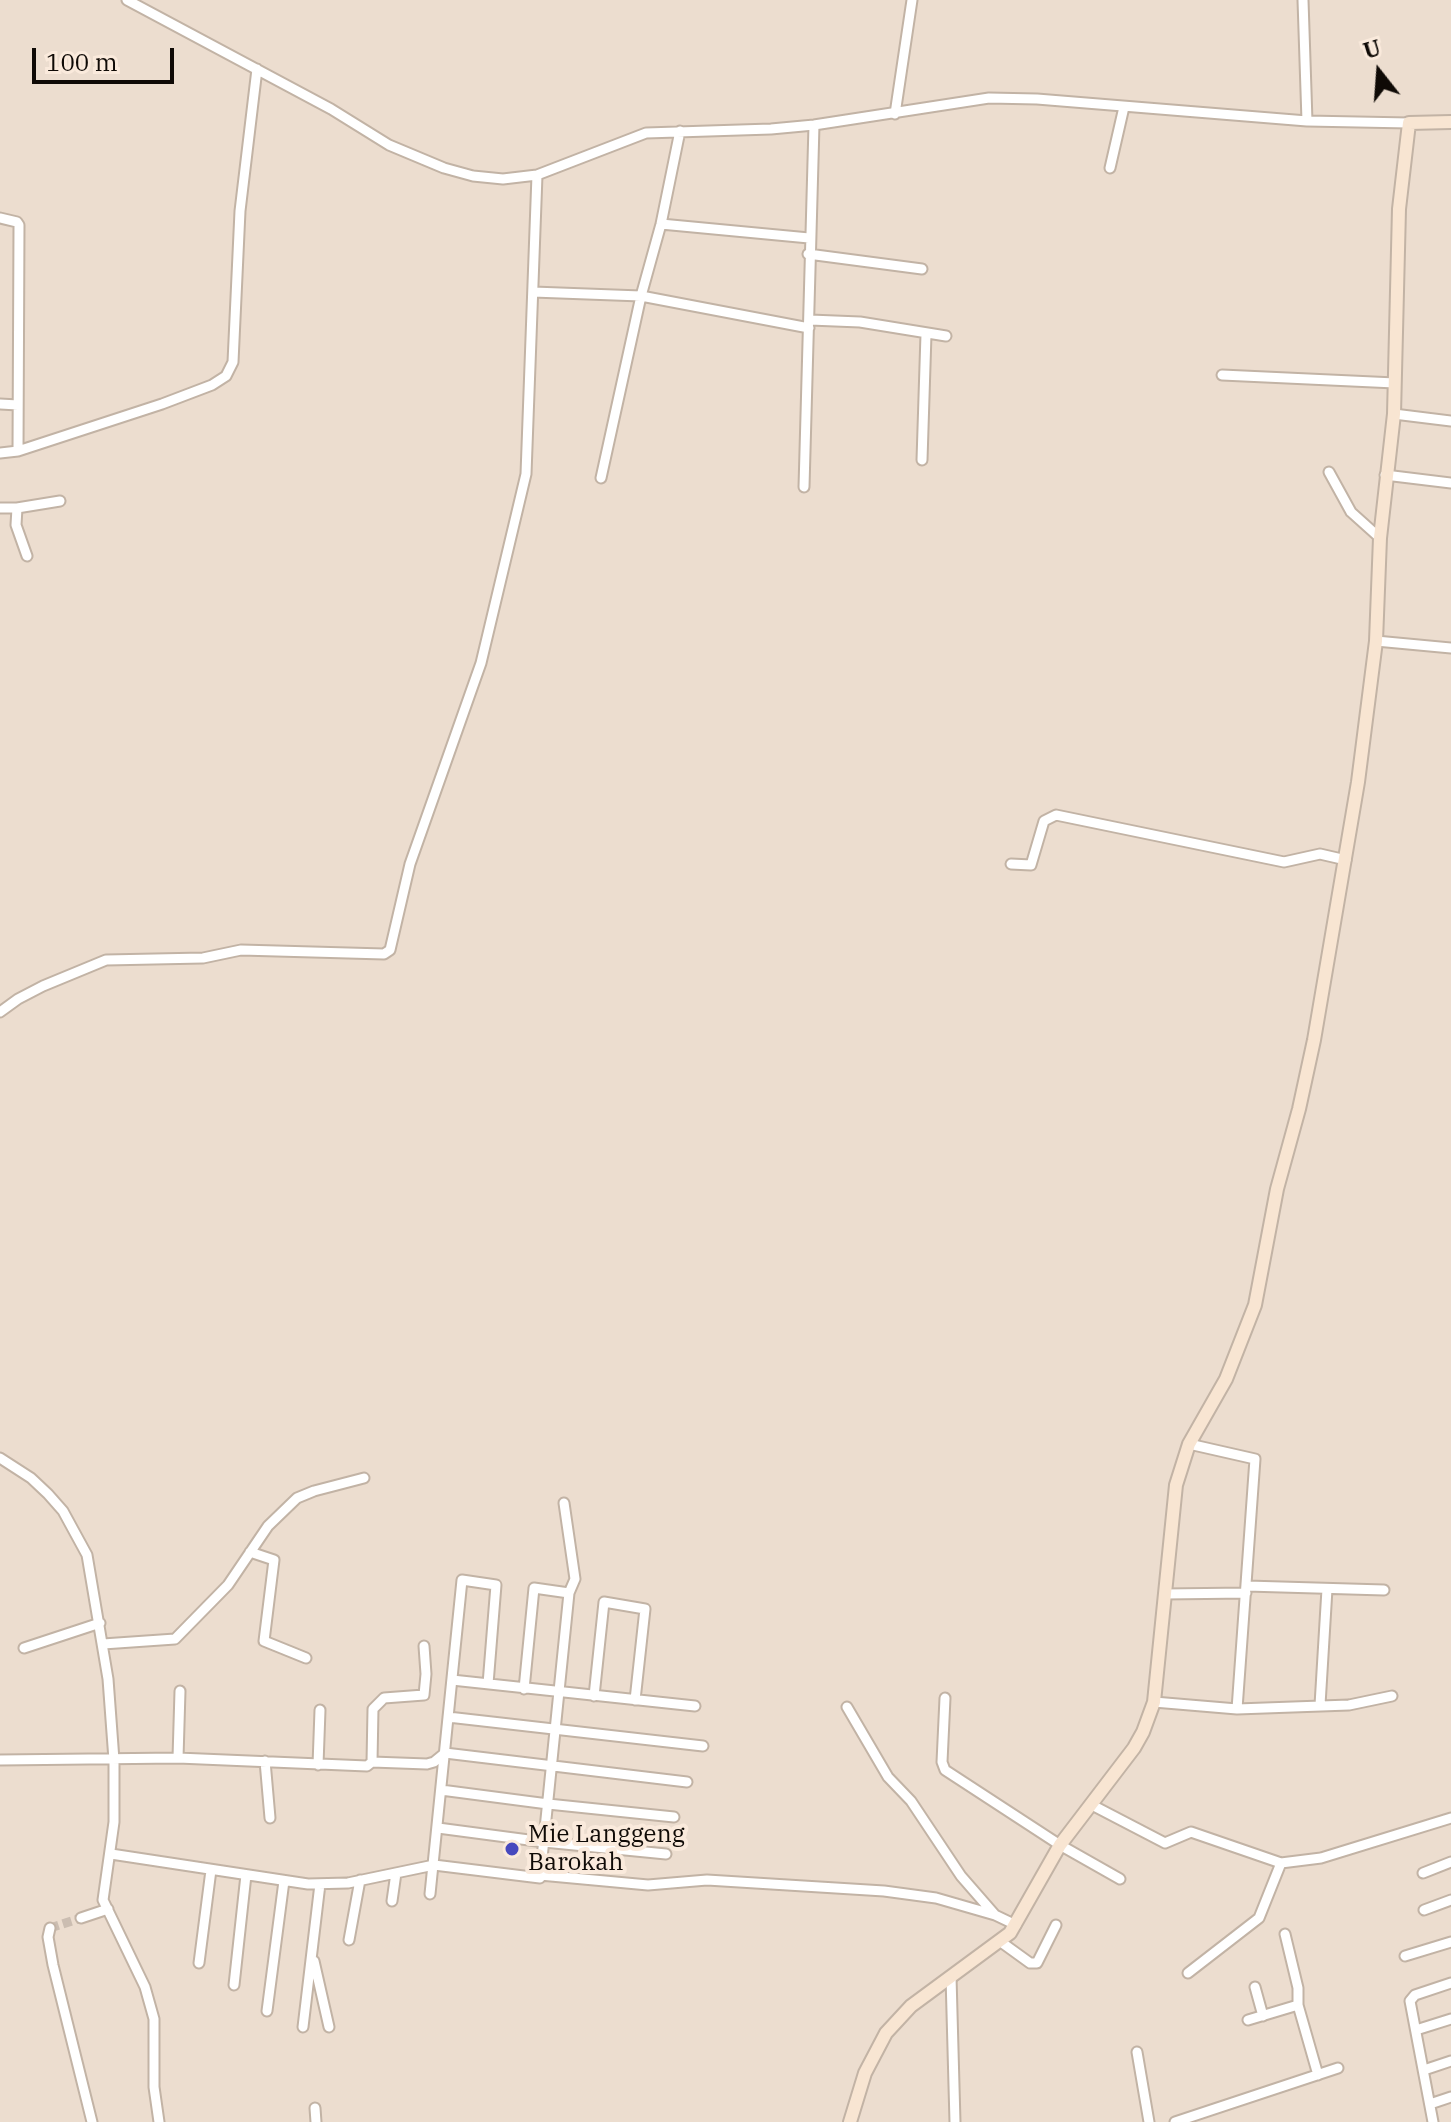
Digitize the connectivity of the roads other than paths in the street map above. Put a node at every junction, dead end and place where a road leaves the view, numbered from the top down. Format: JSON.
{"nodes":[{"id":1,"x":127,"y":0,"type":"edge"},
{"id":2,"x":912,"y":0,"type":"edge"},
{"id":3,"x":1303,"y":0,"type":"edge"},
{"id":4,"x":257,"y":69,"type":"junction"},
{"id":5,"x":1124,"y":107,"type":"junction"},
{"id":6,"x":895,"y":114,"type":"junction"},
{"id":7,"x":1307,"y":121,"type":"junction"},
{"id":8,"x":1451,"y":122,"type":"edge"},
{"id":9,"x":1409,"y":123,"type":"junction"},
{"id":10,"x":814,"y":125,"type":"junction"},
{"id":11,"x":680,"y":131,"type":"junction"},
{"id":12,"x":1110,"y":168,"type":"dead end"},
{"id":13,"x":537,"y":175,"type":"junction"},
{"id":14,"x":0,"y":218,"type":"edge"},
{"id":15,"x":661,"y":224,"type":"junction"},
{"id":16,"x":809,"y":238,"type":"junction"},
{"id":17,"x":808,"y":254,"type":"junction"},
{"id":18,"x":922,"y":269,"type":"dead end"},
{"id":19,"x":533,"y":292,"type":"junction"},
{"id":20,"x":641,"y":296,"type":"junction"},
{"id":21,"x":810,"y":324,"type":"junction"},
{"id":22,"x":926,"y":334,"type":"junction"},
{"id":23,"x":946,"y":336,"type":"dead end"},
{"id":24,"x":1222,"y":375,"type":"dead end"},
{"id":25,"x":1395,"y":383,"type":"junction"},
{"id":26,"x":0,"y":404,"type":"edge"},
{"id":27,"x":18,"y":405,"type":"junction"},
{"id":28,"x":1394,"y":414,"type":"junction"},
{"id":29,"x":1451,"y":421,"type":"edge"},
{"id":30,"x":18,"y":451,"type":"junction"},
{"id":31,"x":0,"y":453,"type":"edge"},
{"id":32,"x":922,"y":460,"type":"dead end"},
{"id":33,"x":1329,"y":472,"type":"dead end"},
{"id":34,"x":1385,"y":475,"type":"junction"},
{"id":35,"x":601,"y":478,"type":"dead end"},
{"id":36,"x":1451,"y":483,"type":"edge"},
{"id":37,"x":804,"y":487,"type":"dead end"},
{"id":38,"x":60,"y":501,"type":"dead end"},
{"id":39,"x":0,"y":508,"type":"edge"},
{"id":40,"x":17,"y":508,"type":"junction"},
{"id":41,"x":1380,"y":538,"type":"junction"},
{"id":42,"x":27,"y":556,"type":"dead end"},
{"id":43,"x":1376,"y":641,"type":"junction"},
{"id":44,"x":1451,"y":648,"type":"edge"},
{"id":45,"x":1346,"y":860,"type":"junction"},
{"id":46,"x":1011,"y":864,"type":"dead end"},
{"id":47,"x":0,"y":1012,"type":"edge"},
{"id":48,"x":1189,"y":1444,"type":"junction"},
{"id":49,"x":0,"y":1458,"type":"edge"},
{"id":50,"x":364,"y":1478,"type":"dead end"},
{"id":51,"x":564,"y":1503,"type":"dead end"},
{"id":52,"x":250,"y":1552,"type":"junction"},
{"id":53,"x":1327,"y":1589,"type":"junction"},
{"id":54,"x":1246,"y":1590,"type":"junction"},
{"id":55,"x":1384,"y":1590,"type":"dead end"},
{"id":56,"x":569,"y":1593,"type":"junction"},
{"id":57,"x":1165,"y":1594,"type":"junction"},
{"id":58,"x":100,"y":1623,"type":"junction"},
{"id":59,"x":103,"y":1644,"type":"junction"},
{"id":60,"x":424,"y":1646,"type":"dead end"},
{"id":61,"x":24,"y":1648,"type":"dead end"},
{"id":62,"x":306,"y":1658,"type":"dead end"},
{"id":63,"x":452,"y":1680,"type":"junction"},
{"id":64,"x":488,"y":1684,"type":"junction"},
{"id":65,"x":524,"y":1689,"type":"junction"},
{"id":66,"x":180,"y":1691,"type":"dead end"},
{"id":67,"x":559,"y":1693,"type":"junction"},
{"id":68,"x":594,"y":1696,"type":"junction"},
{"id":69,"x":1392,"y":1696,"type":"dead end"},
{"id":70,"x":945,"y":1698,"type":"dead end"},
{"id":71,"x":635,"y":1700,"type":"junction"},
{"id":72,"x":1154,"y":1702,"type":"junction"},
{"id":73,"x":1320,"y":1705,"type":"junction"},
{"id":74,"x":695,"y":1706,"type":"dead end"},
{"id":75,"x":847,"y":1707,"type":"dead end"},
{"id":76,"x":1237,"y":1709,"type":"junction"},
{"id":77,"x":320,"y":1710,"type":"dead end"},
{"id":78,"x":448,"y":1717,"type":"junction"},
{"id":79,"x":555,"y":1730,"type":"junction"},
{"id":80,"x":703,"y":1746,"type":"dead end"},
{"id":81,"x":445,"y":1753,"type":"junction"},
{"id":82,"x":178,"y":1758,"type":"junction"},
{"id":83,"x":0,"y":1760,"type":"edge"},
{"id":84,"x":114,"y":1760,"type":"junction"},
{"id":85,"x":265,"y":1761,"type":"junction"},
{"id":86,"x":372,"y":1762,"type":"junction"},
{"id":87,"x":318,"y":1765,"type":"junction"},
{"id":88,"x":551,"y":1767,"type":"junction"},
{"id":89,"x":687,"y":1782,"type":"dead end"},
{"id":90,"x":441,"y":1790,"type":"junction"},
{"id":91,"x":548,"y":1804,"type":"junction"},
{"id":92,"x":1090,"y":1804,"type":"junction"},
{"id":93,"x":674,"y":1817,"type":"dead end"},
{"id":94,"x":270,"y":1818,"type":"dead end"},
{"id":95,"x":1451,"y":1818,"type":"edge"},
{"id":96,"x":438,"y":1828,"type":"junction"},
{"id":97,"x":544,"y":1842,"type":"junction"},
{"id":98,"x":1060,"y":1845,"type":"junction"},
{"id":99,"x":111,"y":1854,"type":"junction"},
{"id":100,"x":666,"y":1854,"type":"dead end"},
{"id":101,"x":1451,"y":1862,"type":"edge"},
{"id":102,"x":1281,"y":1863,"type":"junction"},
{"id":103,"x":434,"y":1865,"type":"junction"},
{"id":104,"x":211,"y":1870,"type":"junction"},
{"id":105,"x":396,"y":1873,"type":"junction"},
{"id":106,"x":1423,"y":1873,"type":"dead end"},
{"id":107,"x":246,"y":1875,"type":"junction"},
{"id":108,"x":540,"y":1875,"type":"junction"},
{"id":109,"x":1120,"y":1879,"type":"dead end"},
{"id":110,"x":360,"y":1880,"type":"junction"},
{"id":111,"x":284,"y":1881,"type":"junction"},
{"id":112,"x":320,"y":1884,"type":"junction"},
{"id":113,"x":430,"y":1894,"type":"dead end"},
{"id":114,"x":1451,"y":1900,"type":"edge"},
{"id":115,"x":392,"y":1901,"type":"dead end"},
{"id":116,"x":108,"y":1909,"type":"junction"},
{"id":117,"x":1424,"y":1910,"type":"dead end"},
{"id":118,"x":995,"y":1915,"type":"junction"},
{"id":119,"x":81,"y":1918,"type":"tunnel mouth"},
{"id":120,"x":1016,"y":1925,"type":"junction"},
{"id":121,"x":1056,"y":1925,"type":"dead end"},
{"id":122,"x":50,"y":1928,"type":"dead end"},
{"id":123,"x":1285,"y":1934,"type":"dead end"},
{"id":124,"x":349,"y":1940,"type":"dead end"},
{"id":125,"x":1001,"y":1942,"type":"junction"},
{"id":126,"x":1451,"y":1942,"type":"edge"},
{"id":127,"x":312,"y":1954,"type":"junction"},
{"id":128,"x":1405,"y":1956,"type":"dead end"},
{"id":129,"x":199,"y":1963,"type":"dead end"},
{"id":130,"x":1188,"y":1973,"type":"dead end"},
{"id":131,"x":951,"y":1976,"type":"junction"},
{"id":132,"x":1451,"y":1983,"type":"edge"},
{"id":133,"x":234,"y":1985,"type":"dead end"},
{"id":134,"x":1255,"y":1987,"type":"dead end"},
{"id":135,"x":1298,"y":2005,"type":"junction"},
{"id":136,"x":267,"y":2011,"type":"dead end"},
{"id":137,"x":1263,"y":2016,"type":"junction"},
{"id":138,"x":1451,"y":2019,"type":"edge"},
{"id":139,"x":1248,"y":2020,"type":"dead end"},
{"id":140,"x":303,"y":2027,"type":"dead end"},
{"id":141,"x":329,"y":2027,"type":"dead end"},
{"id":142,"x":1416,"y":2030,"type":"junction"},
{"id":143,"x":1137,"y":2052,"type":"dead end"},
{"id":144,"x":1451,"y":2061,"type":"edge"},
{"id":145,"x":1338,"y":2068,"type":"dead end"},
{"id":146,"x":1424,"y":2070,"type":"junction"},
{"id":147,"x":1318,"y":2075,"type":"junction"},
{"id":148,"x":1451,"y":2097,"type":"edge"},
{"id":149,"x":1430,"y":2104,"type":"junction"},
{"id":150,"x":315,"y":2108,"type":"dead end"},
{"id":151,"x":92,"y":2122,"type":"edge"},
{"id":152,"x":159,"y":2122,"type":"edge"},
{"id":153,"x":316,"y":2122,"type":"edge"},
{"id":154,"x":850,"y":2122,"type":"edge"},
{"id":155,"x":955,"y":2122,"type":"edge"},
{"id":156,"x":1149,"y":2122,"type":"edge"},
{"id":157,"x":1175,"y":2122,"type":"edge"},
{"id":158,"x":1433,"y":2122,"type":"edge"}],
"edges":[{"from":1,"to":4,"type":"street"},
{"from":2,"to":6,"type":"street"},
{"from":3,"to":7,"type":"street"},
{"from":4,"to":13,"type":"street"},
{"from":4,"to":30,"type":"street"},
{"from":5,"to":6,"type":"street"},
{"from":5,"to":7,"type":"street"},
{"from":5,"to":12,"type":"street"},
{"from":6,"to":10,"type":"street"},
{"from":7,"to":9,"type":"street"},
{"from":8,"to":9,"type":"main road"},
{"from":9,"to":25,"type":"main road"},
{"from":10,"to":11,"type":"street"},
{"from":10,"to":16,"type":"street"},
{"from":11,"to":13,"type":"street"},
{"from":11,"to":15,"type":"street"},
{"from":13,"to":19,"type":"street"},
{"from":14,"to":27,"type":"street"},
{"from":15,"to":16,"type":"street"},
{"from":15,"to":20,"type":"street"},
{"from":16,"to":17,"type":"street"},
{"from":17,"to":18,"type":"street"},
{"from":17,"to":21,"type":"street"},
{"from":19,"to":20,"type":"street"},
{"from":19,"to":47,"type":"street"},
{"from":20,"to":21,"type":"street"},
{"from":20,"to":35,"type":"street"},
{"from":21,"to":22,"type":"street"},
{"from":21,"to":37,"type":"street"},
{"from":22,"to":23,"type":"street"},
{"from":22,"to":32,"type":"street"},
{"from":24,"to":25,"type":"street"},
{"from":25,"to":28,"type":"main road"},
{"from":26,"to":27,"type":"street"},
{"from":27,"to":30,"type":"street"},
{"from":28,"to":29,"type":"street"},
{"from":28,"to":34,"type":"main road"},
{"from":30,"to":31,"type":"street"},
{"from":33,"to":41,"type":"street"},
{"from":34,"to":36,"type":"street"},
{"from":34,"to":41,"type":"main road"},
{"from":38,"to":40,"type":"street"},
{"from":39,"to":40,"type":"street"},
{"from":40,"to":42,"type":"street"},
{"from":41,"to":43,"type":"main road"},
{"from":43,"to":44,"type":"street"},
{"from":43,"to":45,"type":"main road"},
{"from":45,"to":46,"type":"street"},
{"from":45,"to":48,"type":"main road"},
{"from":48,"to":54,"type":"street"},
{"from":48,"to":57,"type":"main road"},
{"from":49,"to":58,"type":"street"},
{"from":50,"to":52,"type":"street"},
{"from":51,"to":56,"type":"street"},
{"from":52,"to":59,"type":"street"},
{"from":52,"to":62,"type":"street"},
{"from":53,"to":54,"type":"street"},
{"from":53,"to":55,"type":"street"},
{"from":53,"to":73,"type":"street"},
{"from":54,"to":57,"type":"street"},
{"from":54,"to":76,"type":"street"},
{"from":56,"to":65,"type":"street"},
{"from":56,"to":67,"type":"street"},
{"from":57,"to":72,"type":"main road"},
{"from":58,"to":59,"type":"street"},
{"from":58,"to":61,"type":"street"},
{"from":59,"to":84,"type":"street"},
{"from":60,"to":86,"type":"street"},
{"from":63,"to":64,"type":"street"},
{"from":63,"to":64,"type":"street"},
{"from":63,"to":78,"type":"street"},
{"from":64,"to":65,"type":"street"},
{"from":65,"to":67,"type":"street"},
{"from":66,"to":82,"type":"street"},
{"from":67,"to":68,"type":"street"},
{"from":67,"to":79,"type":"street"},
{"from":68,"to":71,"type":"street"},
{"from":68,"to":71,"type":"street"},
{"from":69,"to":73,"type":"street"},
{"from":70,"to":98,"type":"street"},
{"from":71,"to":74,"type":"street"},
{"from":72,"to":76,"type":"street"},
{"from":72,"to":92,"type":"main road"},
{"from":73,"to":76,"type":"street"},
{"from":75,"to":118,"type":"street"},
{"from":77,"to":87,"type":"street"},
{"from":78,"to":79,"type":"street"},
{"from":78,"to":81,"type":"street"},
{"from":79,"to":80,"type":"street"},
{"from":79,"to":88,"type":"street"},
{"from":81,"to":86,"type":"street"},
{"from":81,"to":88,"type":"street"},
{"from":81,"to":90,"type":"street"},
{"from":82,"to":84,"type":"street"},
{"from":82,"to":85,"type":"street"},
{"from":83,"to":84,"type":"street"},
{"from":84,"to":99,"type":"street"},
{"from":85,"to":87,"type":"street"},
{"from":85,"to":94,"type":"street"},
{"from":86,"to":87,"type":"street"},
{"from":88,"to":89,"type":"street"},
{"from":88,"to":91,"type":"street"},
{"from":90,"to":91,"type":"street"},
{"from":90,"to":96,"type":"street"},
{"from":91,"to":93,"type":"street"},
{"from":91,"to":97,"type":"street"},
{"from":92,"to":98,"type":"main road"},
{"from":92,"to":102,"type":"street"},
{"from":95,"to":102,"type":"street"},
{"from":96,"to":97,"type":"street"},
{"from":96,"to":103,"type":"street"},
{"from":97,"to":100,"type":"street"},
{"from":97,"to":108,"type":"street"},
{"from":98,"to":109,"type":"street"},
{"from":98,"to":120,"type":"main road"},
{"from":99,"to":104,"type":"street"},
{"from":99,"to":116,"type":"street"},
{"from":101,"to":106,"type":"street"},
{"from":102,"to":130,"type":"street"},
{"from":103,"to":105,"type":"street"},
{"from":103,"to":108,"type":"street"},
{"from":103,"to":113,"type":"street"},
{"from":104,"to":107,"type":"street"},
{"from":104,"to":129,"type":"street"},
{"from":105,"to":110,"type":"street"},
{"from":105,"to":115,"type":"street"},
{"from":107,"to":111,"type":"street"},
{"from":107,"to":133,"type":"street"},
{"from":108,"to":118,"type":"street"},
{"from":110,"to":112,"type":"street"},
{"from":110,"to":124,"type":"street"},
{"from":111,"to":112,"type":"street"},
{"from":111,"to":136,"type":"street"},
{"from":112,"to":127,"type":"street"},
{"from":114,"to":117,"type":"street"},
{"from":116,"to":119,"type":"street"},
{"from":116,"to":152,"type":"street"},
{"from":118,"to":120,"type":"street"},
{"from":120,"to":125,"type":"main road"},
{"from":121,"to":125,"type":"street"},
{"from":122,"to":151,"type":"street"},
{"from":123,"to":135,"type":"street"},
{"from":125,"to":131,"type":"main road"},
{"from":126,"to":128,"type":"street"},
{"from":127,"to":140,"type":"street"},
{"from":127,"to":141,"type":"street"},
{"from":131,"to":154,"type":"main road"},
{"from":131,"to":155,"type":"street"},
{"from":132,"to":142,"type":"street"},
{"from":134,"to":137,"type":"street"},
{"from":135,"to":137,"type":"street"},
{"from":135,"to":147,"type":"street"},
{"from":137,"to":139,"type":"street"},
{"from":138,"to":142,"type":"street"},
{"from":142,"to":146,"type":"street"},
{"from":143,"to":156,"type":"street"},
{"from":144,"to":146,"type":"street"},
{"from":145,"to":147,"type":"street"},
{"from":146,"to":149,"type":"street"},
{"from":147,"to":157,"type":"street"},
{"from":148,"to":149,"type":"street"},
{"from":149,"to":158,"type":"street"},
{"from":150,"to":153,"type":"street"}]}
